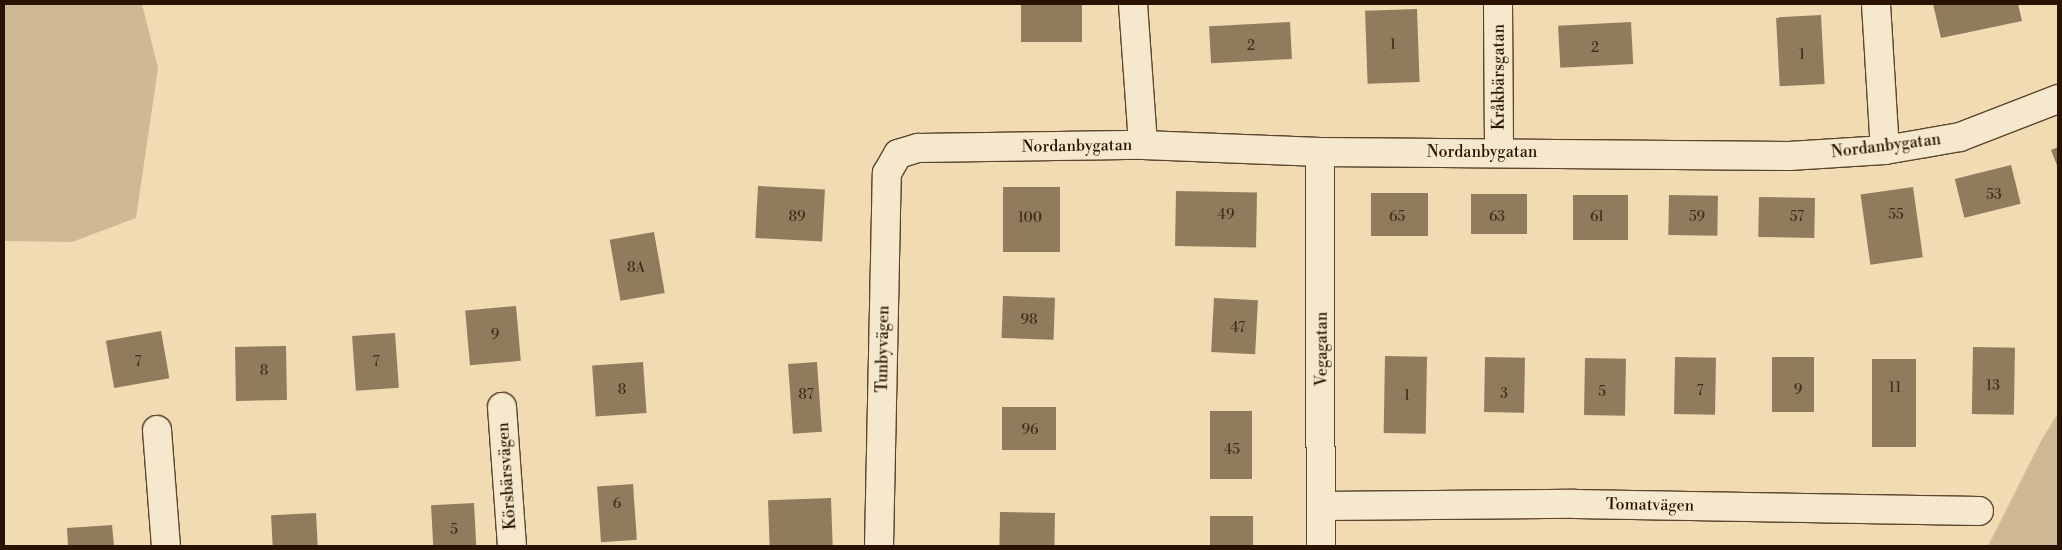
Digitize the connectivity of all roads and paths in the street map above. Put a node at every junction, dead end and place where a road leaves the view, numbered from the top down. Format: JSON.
{"nodes":[{"id":1,"x":1133,"y":4,"type":"edge"},
{"id":2,"x":1498,"y":4,"type":"edge"},
{"id":3,"x":1876,"y":4,"type":"edge"},
{"id":4,"x":2058,"y":99,"type":"edge"},
{"id":5,"x":1143,"y":145,"type":"junction"},
{"id":6,"x":1885,"y":150,"type":"junction"},
{"id":7,"x":1499,"y":151,"type":"junction"},
{"id":8,"x":1320,"y":152,"type":"junction"},
{"id":9,"x":898,"y":154,"type":"joint"},
{"id":10,"x":502,"y":407,"type":"dead end"},
{"id":11,"x":157,"y":430,"type":"dead end"},
{"id":12,"x":1322,"y":506,"type":"junction"},
{"id":13,"x":1978,"y":511,"type":"dead end"},
{"id":14,"x":166,"y":546,"type":"edge"},
{"id":15,"x":512,"y":546,"type":"edge"},
{"id":16,"x":879,"y":546,"type":"edge"},
{"id":17,"x":1321,"y":546,"type":"edge"}],
"edges":[{"from":1,"to":5,"type":"street"},
{"from":2,"to":7,"type":"street","name":"Kråkbärsgatan"},
{"from":3,"to":6,"type":"street"},
{"from":4,"to":6,"type":"street","name":"Nordanbygatan"},
{"from":5,"to":8,"type":"street","name":"Nordanbygatan"},
{"from":5,"to":9,"type":"street","name":"Nordanbygatan"},
{"from":6,"to":7,"type":"street","name":"Nordanbygatan"},
{"from":7,"to":8,"type":"street","name":"Nordanbygatan"},
{"from":8,"to":12,"type":"street","name":"Vegagatan"},
{"from":9,"to":16,"type":"street","name":"Tunbyvägen"},
{"from":10,"to":15,"type":"street","name":"Körsbärsvägen"},
{"from":11,"to":14,"type":"street"},
{"from":12,"to":13,"type":"street","name":"Tomatvägen"},
{"from":12,"to":17,"type":"street","name":"Vegagatan"}]}
